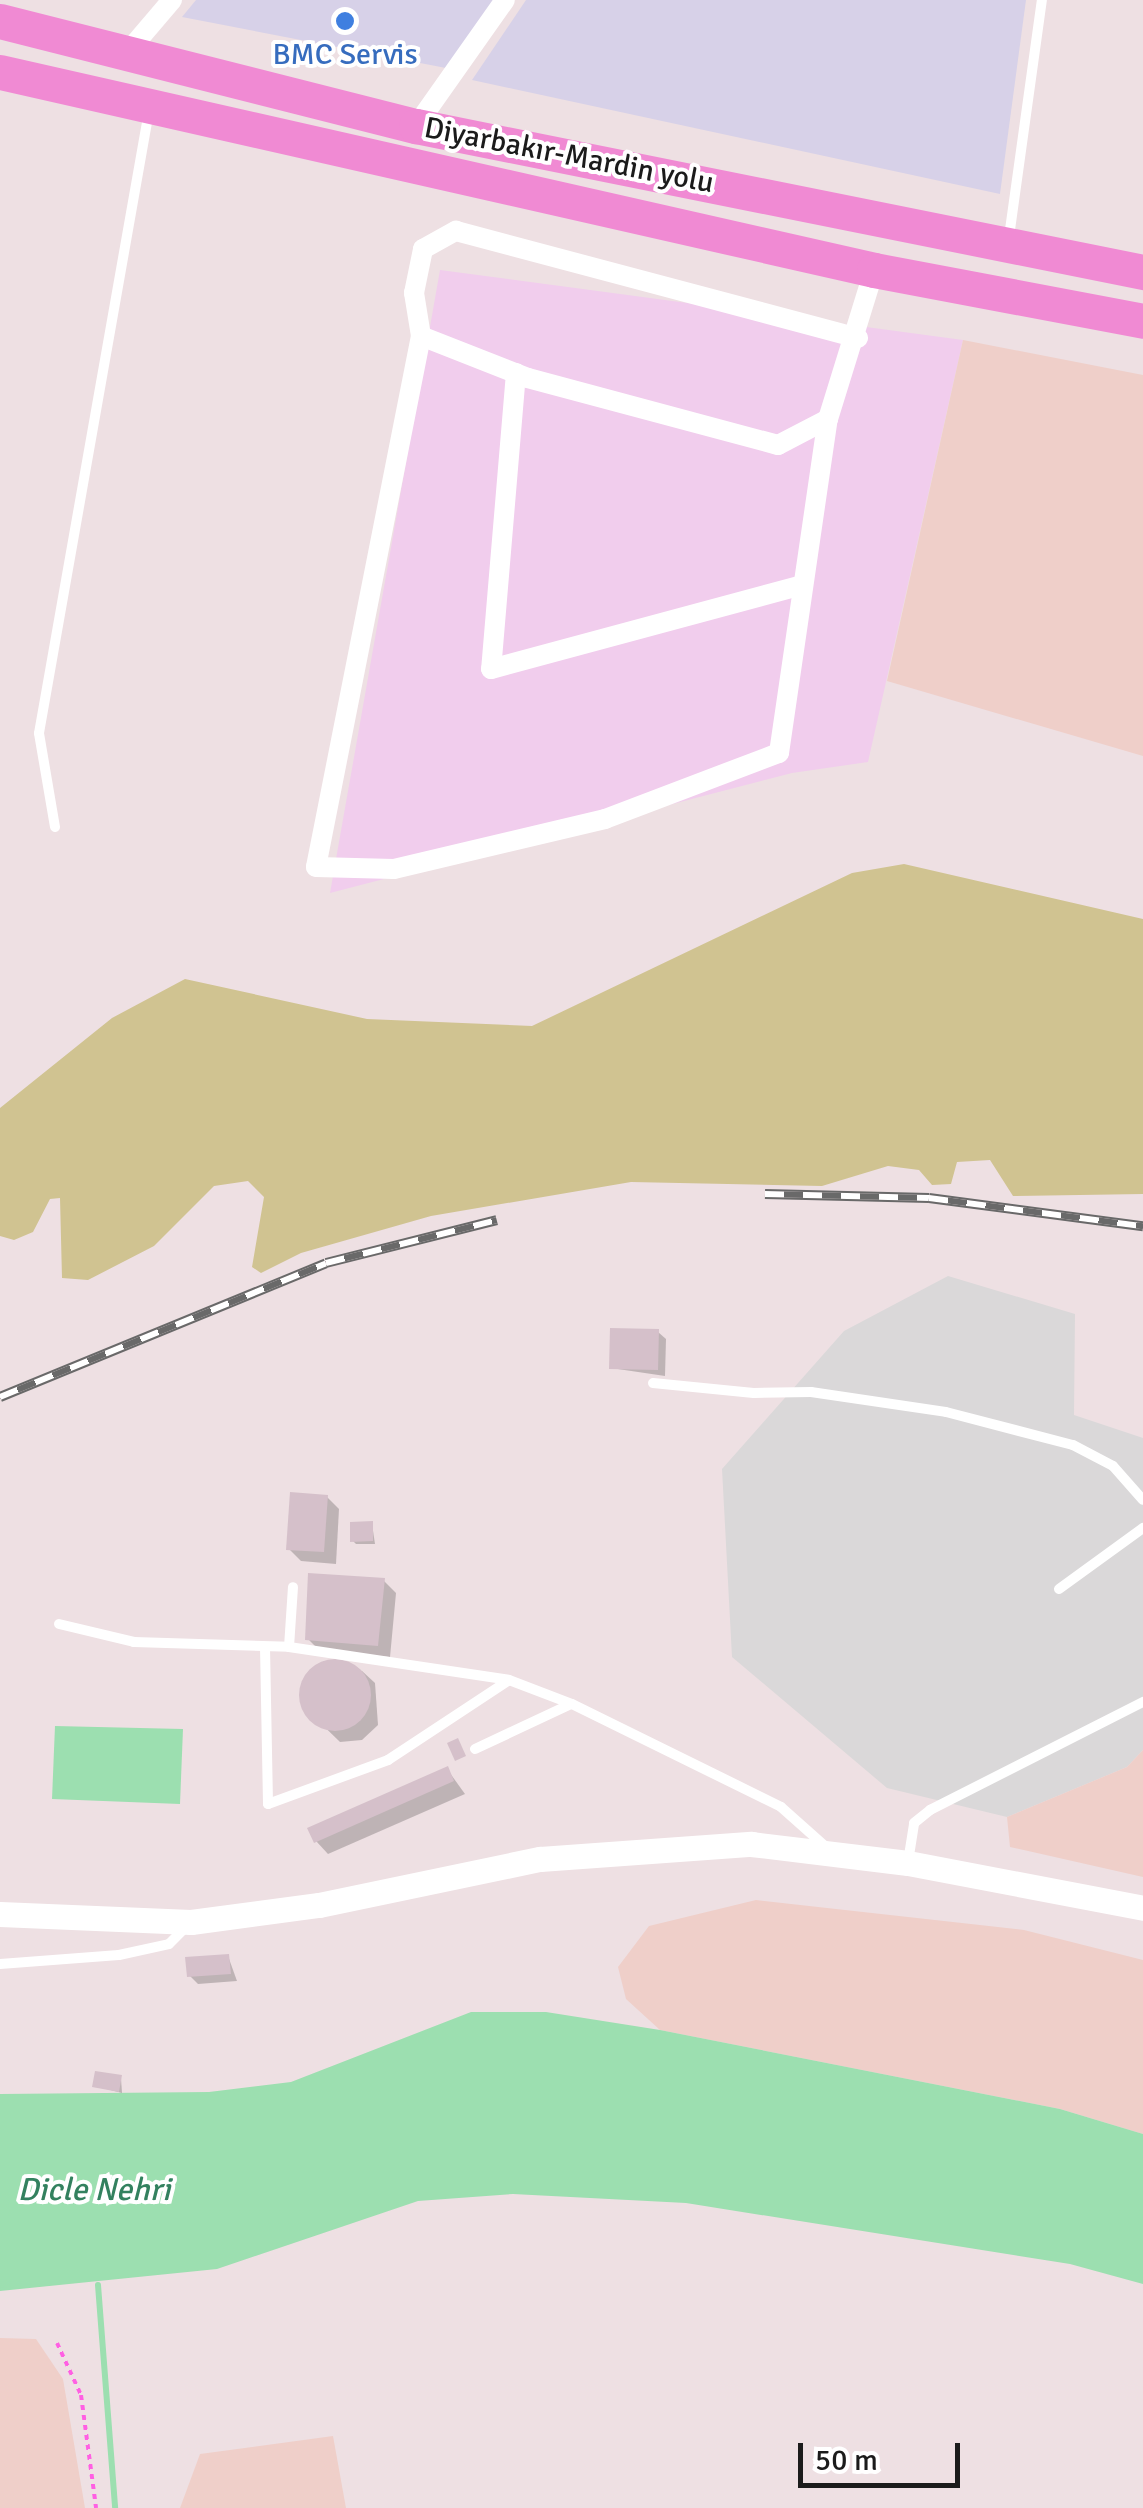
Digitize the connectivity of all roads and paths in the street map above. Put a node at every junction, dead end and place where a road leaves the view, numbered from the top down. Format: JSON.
{"nodes":[{"id":1,"x":172,"y":0,"type":"edge"},
{"id":2,"x":505,"y":0,"type":"edge"},
{"id":3,"x":1042,"y":0,"type":"edge"},
{"id":4,"x":0,"y":21,"type":"edge"},
{"id":5,"x":126,"y":54,"type":"junction"},
{"id":6,"x":0,"y":72,"type":"edge"},
{"id":7,"x":149,"y":110,"type":"junction"},
{"id":8,"x":416,"y":126,"type":"junction"},
{"id":9,"x":1008,"y":245,"type":"junction"},
{"id":10,"x":874,"y":270,"type":"junction"},
{"id":11,"x":1143,"y":272,"type":"edge"},
{"id":12,"x":1143,"y":321,"type":"edge"},
{"id":13,"x":421,"y":336,"type":"junction"},
{"id":14,"x":858,"y":338,"type":"junction"},
{"id":15,"x":516,"y":374,"type":"junction"},
{"id":16,"x":828,"y":419,"type":"junction"},
{"id":17,"x":804,"y":585,"type":"junction"},
{"id":18,"x":55,"y":827,"type":"dead end"},
{"id":19,"x":653,"y":1383,"type":"dead end"},
{"id":20,"x":1143,"y":1500,"type":"edge"},
{"id":21,"x":1143,"y":1528,"type":"edge"},
{"id":22,"x":293,"y":1587,"type":"dead end"},
{"id":23,"x":1059,"y":1589,"type":"dead end"},
{"id":24,"x":59,"y":1624,"type":"dead end"},
{"id":25,"x":265,"y":1647,"type":"junction"},
{"id":26,"x":289,"y":1647,"type":"junction"},
{"id":27,"x":508,"y":1680,"type":"junction"},
{"id":28,"x":1143,"y":1702,"type":"edge"},
{"id":29,"x":572,"y":1704,"type":"junction"},
{"id":30,"x":475,"y":1749,"type":"dead end"},
{"id":31,"x":833,"y":1854,"type":"junction"},
{"id":32,"x":908,"y":1863,"type":"junction"},
{"id":33,"x":1143,"y":1908,"type":"edge"},
{"id":34,"x":0,"y":1914,"type":"edge"},
{"id":35,"x":191,"y":1922,"type":"junction"},
{"id":36,"x":0,"y":1964,"type":"edge"},
{"id":37,"x":58,"y":2343,"type":"dead end"},
{"id":38,"x":96,"y":2508,"type":"edge"}],
"edges":[{"from":1,"to":5,"type":"street"},
{"from":2,"to":8,"type":"street"},
{"from":3,"to":9,"type":"lane"},
{"from":4,"to":5,"type":"highway","name":"Diyarbakır-Mardin yolu"},
{"from":5,"to":8,"type":"highway","name":"Diyarbakır-Mardin yolu"},
{"from":6,"to":7,"type":"highway","name":"Diyarbakır-Mardin yolu"},
{"from":7,"to":10,"type":"highway","name":"Diyarbakır-Mardin yolu"},
{"from":7,"to":18,"type":"lane"},
{"from":8,"to":9,"type":"highway","name":"Diyarbakır-Mardin yolu"},
{"from":9,"to":11,"type":"highway","name":"Diyarbakır-Mardin yolu"},
{"from":10,"to":12,"type":"highway","name":"Diyarbakır-Mardin yolu"},
{"from":10,"to":14,"type":"street"},
{"from":13,"to":14,"type":"street"},
{"from":13,"to":15,"type":"street"},
{"from":13,"to":17,"type":"street"},
{"from":14,"to":16,"type":"street"},
{"from":15,"to":16,"type":"street"},
{"from":15,"to":17,"type":"street"},
{"from":16,"to":17,"type":"street"},
{"from":19,"to":20,"type":"lane"},
{"from":21,"to":23,"type":"lane"},
{"from":22,"to":26,"type":"lane"},
{"from":24,"to":25,"type":"lane"},
{"from":25,"to":26,"type":"lane"},
{"from":25,"to":27,"type":"lane"},
{"from":26,"to":27,"type":"lane"},
{"from":27,"to":29,"type":"lane"},
{"from":28,"to":32,"type":"lane"},
{"from":29,"to":30,"type":"lane"},
{"from":29,"to":31,"type":"lane"},
{"from":31,"to":32,"type":"street"},
{"from":31,"to":35,"type":"street"},
{"from":32,"to":33,"type":"street"},
{"from":34,"to":35,"type":"street"},
{"from":35,"to":36,"type":"lane"},
{"from":37,"to":38,"type":"path"}]}
